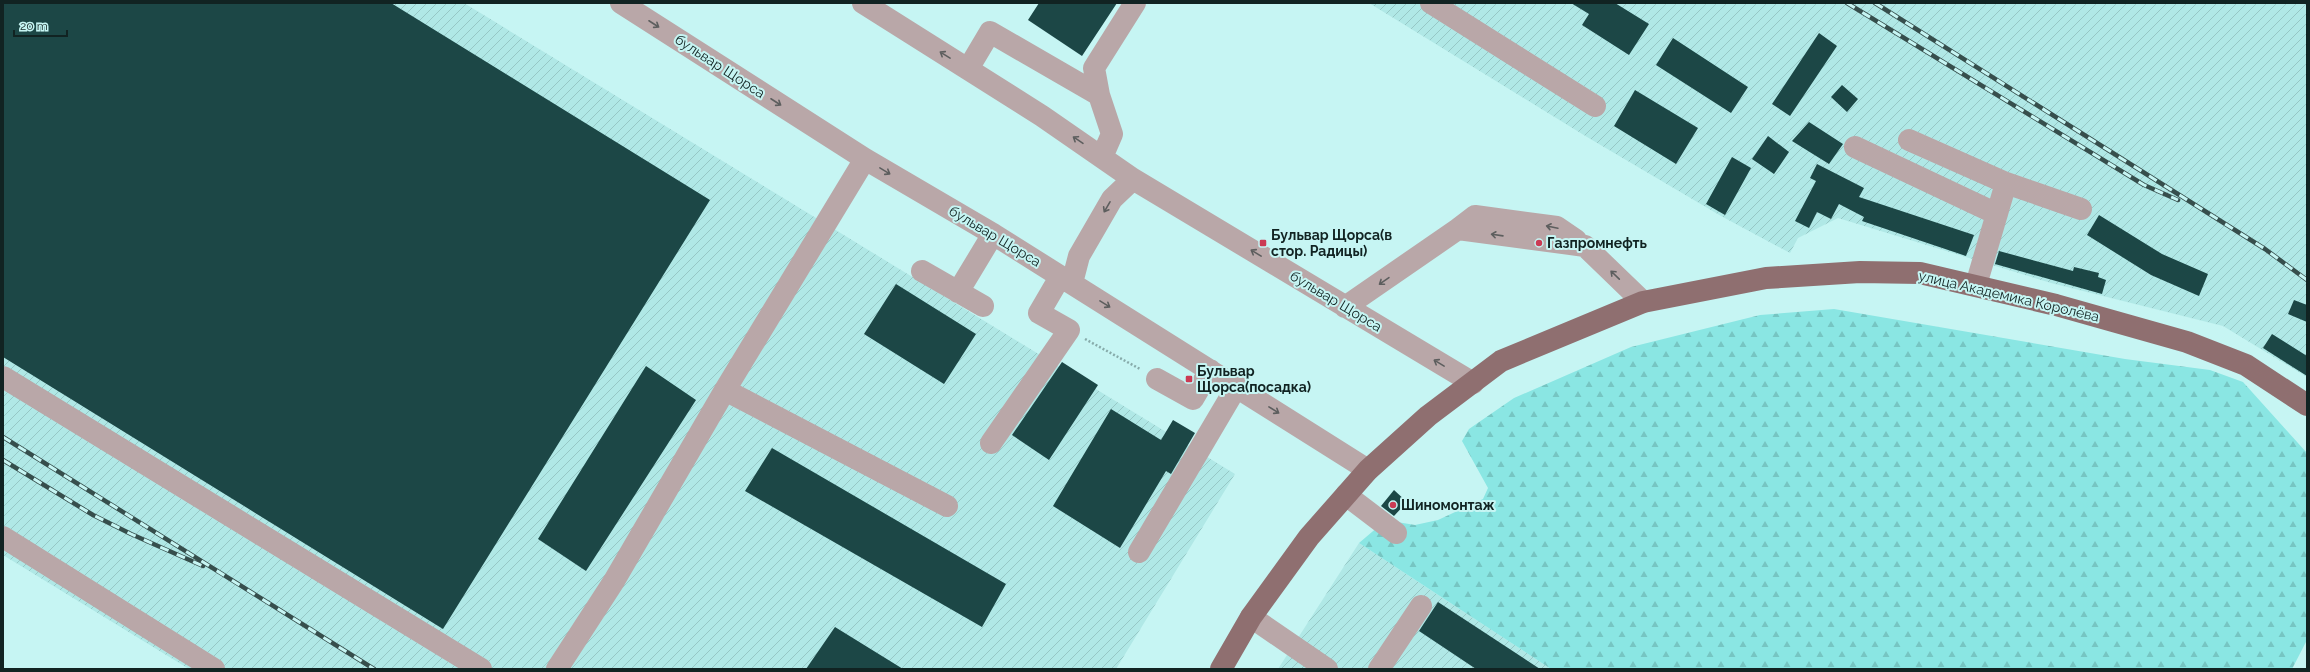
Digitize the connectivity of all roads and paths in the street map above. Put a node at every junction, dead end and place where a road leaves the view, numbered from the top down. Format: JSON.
{"nodes":[{"id":1,"x":621,"y":3,"type":"edge"},
{"id":2,"x":864,"y":3,"type":"edge"},
{"id":3,"x":1135,"y":3,"type":"edge"},
{"id":4,"x":1432,"y":3,"type":"edge"},
{"id":5,"x":968,"y":69,"type":"junction"},
{"id":6,"x":1099,"y":96,"type":"junction"},
{"id":7,"x":1596,"y":106,"type":"dead end"},
{"id":8,"x":1909,"y":140,"type":"dead end"},
{"id":9,"x":1855,"y":147,"type":"dead end"},
{"id":10,"x":1102,"y":157,"type":"junction"},
{"id":11,"x":865,"y":159,"type":"junction"},
{"id":12,"x":1133,"y":178,"type":"junction"},
{"id":13,"x":2006,"y":183,"type":"junction"},
{"id":14,"x":2081,"y":209,"type":"dead end"},
{"id":15,"x":1997,"y":214,"type":"junction"},
{"id":16,"x":993,"y":234,"type":"junction"},
{"id":17,"x":922,"y":270,"type":"dead end"},
{"id":18,"x":1066,"y":280,"type":"junction"},
{"id":19,"x":1976,"y":286,"type":"junction"},
{"id":20,"x":958,"y":292,"type":"junction"},
{"id":21,"x":1643,"y":302,"type":"junction"},
{"id":22,"x":983,"y":306,"type":"dead end"},
{"id":23,"x":1345,"y":307,"type":"junction"},
{"id":24,"x":1069,"y":330,"type":"junction"},
{"id":25,"x":1210,"y":370,"type":"junction"},
{"id":26,"x":3,"y":377,"type":"edge"},
{"id":27,"x":1157,"y":379,"type":"joint"},
{"id":28,"x":1473,"y":383,"type":"junction"},
{"id":29,"x":1237,"y":386,"type":"junction"},
{"id":30,"x":725,"y":390,"type":"junction"},
{"id":31,"x":2307,"y":405,"type":"edge"},
{"id":32,"x":991,"y":443,"type":"dead end"},
{"id":33,"x":1368,"y":470,"type":"junction"},
{"id":34,"x":1346,"y":495,"type":"junction"},
{"id":35,"x":947,"y":506,"type":"dead end"},
{"id":36,"x":1396,"y":533,"type":"dead end"},
{"id":37,"x":3,"y":537,"type":"edge"},
{"id":38,"x":1139,"y":552,"type":"dead end"},
{"id":39,"x":1421,"y":606,"type":"dead end"},
{"id":40,"x":1251,"y":618,"type":"junction"},
{"id":41,"x":214,"y":669,"type":"edge"},
{"id":42,"x":481,"y":669,"type":"edge"},
{"id":43,"x":557,"y":669,"type":"edge"},
{"id":44,"x":1221,"y":669,"type":"edge"},
{"id":45,"x":1327,"y":669,"type":"edge"},
{"id":46,"x":1379,"y":669,"type":"edge"}],
"edges":[{"from":1,"to":11,"type":"street","name":"бульвар Щорса","one_way":true},
{"from":5,"to":2,"type":"street","name":"бульвар Щорса","one_way":true},
{"from":3,"to":6,"type":"street"},
{"from":4,"to":7,"type":"street"},
{"from":5,"to":6,"type":"street"},
{"from":10,"to":5,"type":"street","name":"бульвар Щорса","one_way":true},
{"from":6,"to":10,"type":"street"},
{"from":8,"to":13,"type":"street"},
{"from":9,"to":15,"type":"street"},
{"from":10,"to":12,"type":"street","name":"бульвар Щорса"},
{"from":11,"to":16,"type":"street","name":"бульвар Щорса","one_way":true},
{"from":11,"to":30,"type":"street"},
{"from":12,"to":18,"type":"street","one_way":true},
{"from":23,"to":12,"type":"street","name":"бульвар Щорса","one_way":true},
{"from":13,"to":14,"type":"street"},
{"from":13,"to":15,"type":"street"},
{"from":15,"to":19,"type":"street"},
{"from":16,"to":18,"type":"street","name":"бульвар Щорса"},
{"from":16,"to":20,"type":"street"},
{"from":17,"to":20,"type":"street"},
{"from":18,"to":24,"type":"street"},
{"from":18,"to":25,"type":"street","name":"бульвар Щорса","one_way":true},
{"from":19,"to":21,"type":"main road","name":"улица Академика Королёва"},
{"from":19,"to":31,"type":"main road","name":"улица Академика Королёва"},
{"from":20,"to":22,"type":"street"},
{"from":21,"to":23,"type":"street","one_way":true},
{"from":21,"to":28,"type":"main road","name":"улица Академика Королёва"},
{"from":28,"to":23,"type":"street","name":"бульвар Щорса","one_way":true},
{"from":24,"to":27,"type":"path"},
{"from":24,"to":32,"type":"street"},
{"from":25,"to":27,"type":"street"},
{"from":25,"to":29,"type":"street","name":"бульвар Щорса"},
{"from":26,"to":42,"type":"street"},
{"from":28,"to":33,"type":"main road"},
{"from":29,"to":33,"type":"street","name":"бульвар Щорса","one_way":true},
{"from":29,"to":38,"type":"street"},
{"from":30,"to":35,"type":"street"},
{"from":30,"to":43,"type":"street"},
{"from":33,"to":34,"type":"main road"},
{"from":34,"to":36,"type":"street"},
{"from":34,"to":40,"type":"main road"},
{"from":37,"to":41,"type":"street"},
{"from":39,"to":46,"type":"street"},
{"from":40,"to":44,"type":"main road"},
{"from":40,"to":45,"type":"street"}]}
